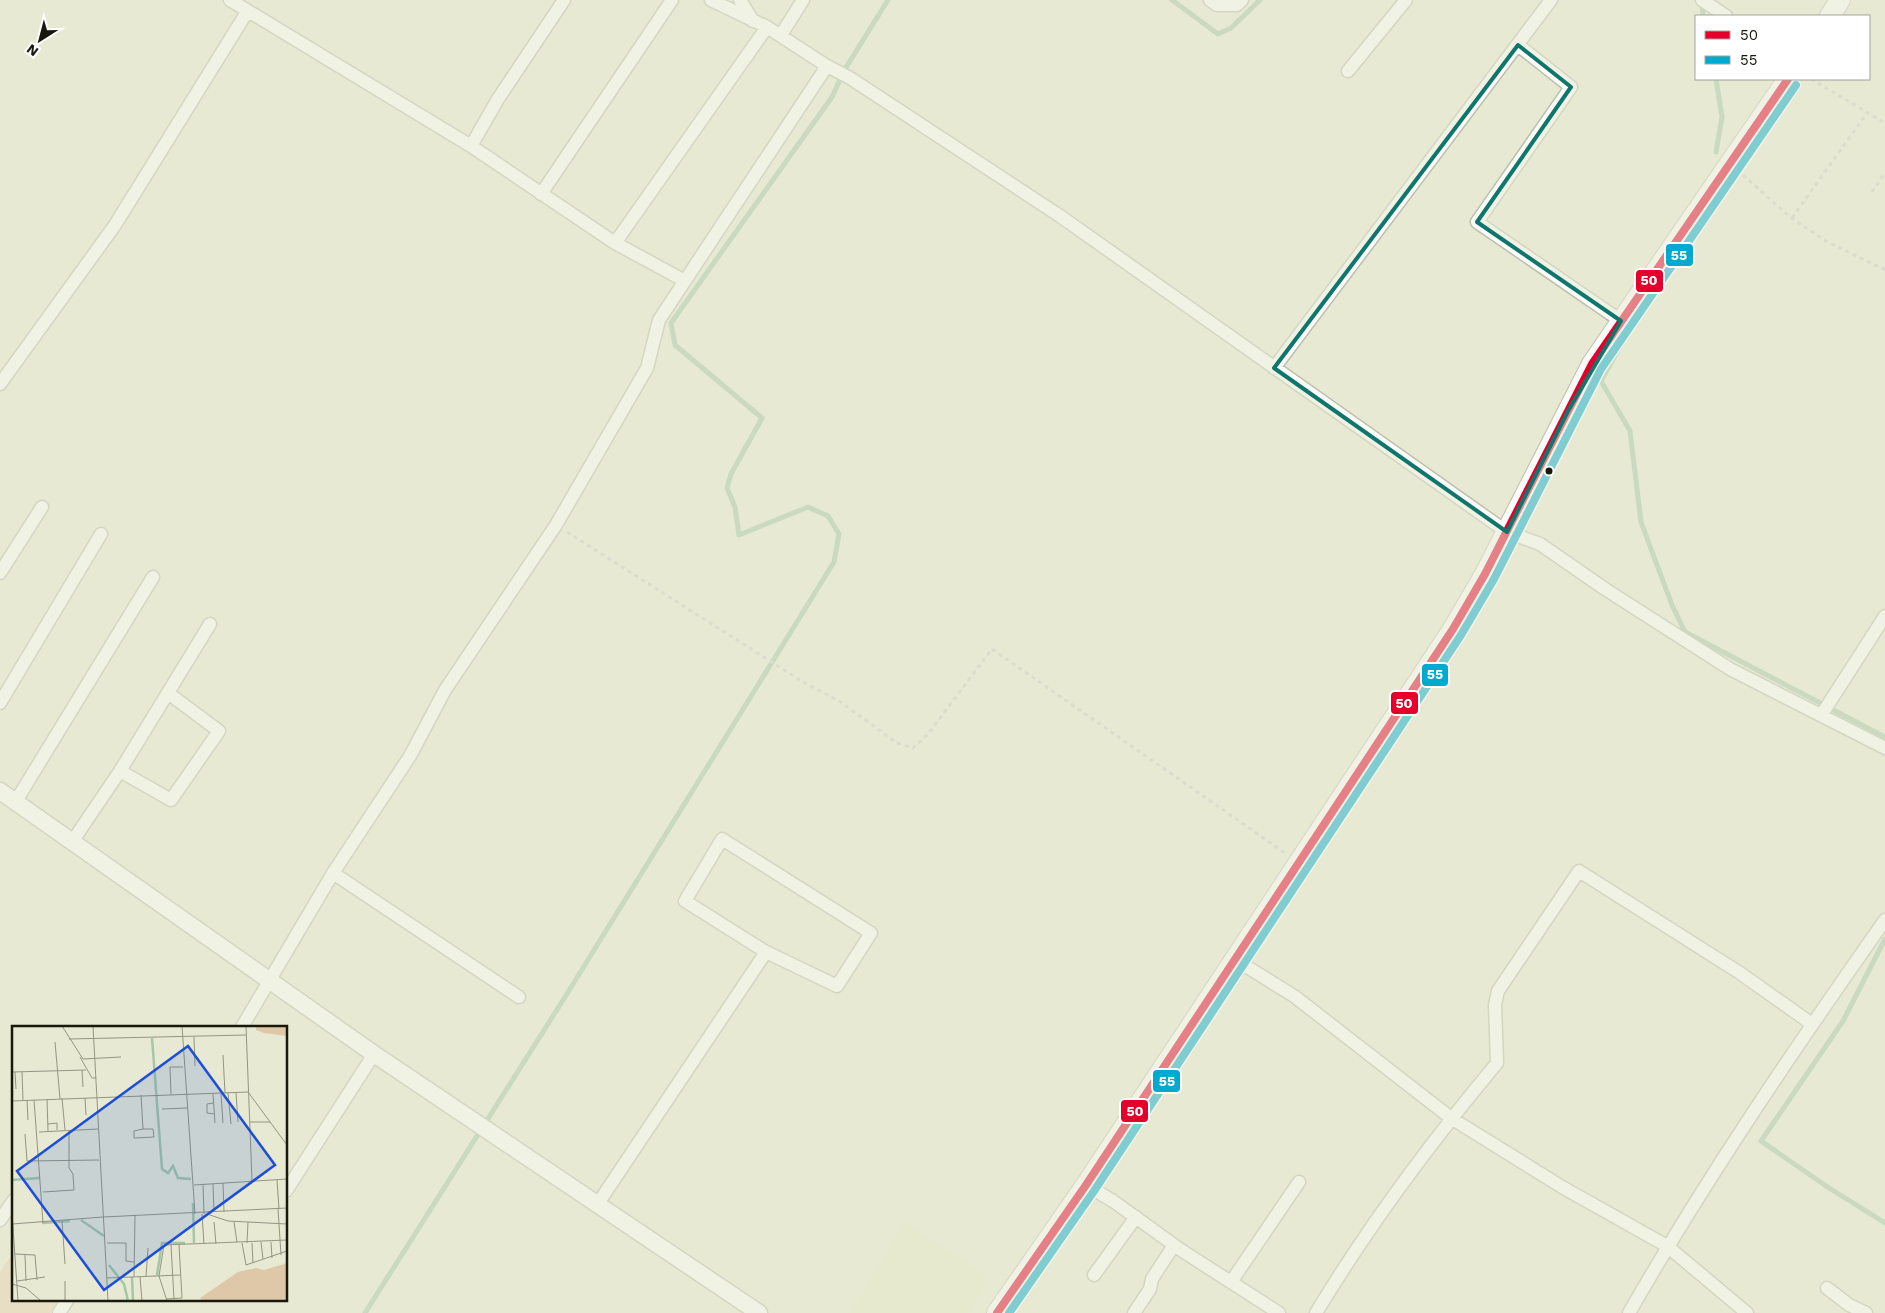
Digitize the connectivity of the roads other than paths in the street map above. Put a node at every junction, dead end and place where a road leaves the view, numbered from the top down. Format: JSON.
{"nodes":[{"id":1,"x":230,"y":0,"type":"edge"},
{"id":2,"x":564,"y":0,"type":"edge"},
{"id":3,"x":672,"y":0,"type":"edge"},
{"id":4,"x":711,"y":0,"type":"edge"},
{"id":5,"x":740,"y":0,"type":"edge"},
{"id":6,"x":802,"y":0,"type":"edge"},
{"id":7,"x":1210,"y":0,"type":"edge"},
{"id":8,"x":1242,"y":0,"type":"edge"},
{"id":9,"x":1406,"y":0,"type":"edge"},
{"id":10,"x":1551,"y":0,"type":"edge"},
{"id":11,"x":1702,"y":0,"type":"edge"},
{"id":12,"x":1840,"y":0,"type":"edge"},
{"id":13,"x":247,"y":12,"type":"junction"},
{"id":14,"x":1724,"y":15,"type":"edge"},
{"id":15,"x":1831,"y":15,"type":"edge"},
{"id":16,"x":753,"y":21,"type":"junction"},
{"id":17,"x":767,"y":26,"type":"junction"},
{"id":18,"x":781,"y":35,"type":"junction"},
{"id":19,"x":1518,"y":45,"type":"junction"},
{"id":20,"x":827,"y":66,"type":"junction"},
{"id":21,"x":1348,"y":71,"type":"dead end"},
{"id":22,"x":1787,"y":80,"type":"edge"},
{"id":23,"x":471,"y":146,"type":"junction"},
{"id":24,"x":541,"y":194,"type":"junction"},
{"id":25,"x":615,"y":244,"type":"junction"},
{"id":26,"x":686,"y":281,"type":"junction"},
{"id":27,"x":1620,"y":320,"type":"junction"},
{"id":28,"x":1274,"y":368,"type":"junction"},
{"id":29,"x":0,"y":384,"type":"edge"},
{"id":30,"x":42,"y":507,"type":"dead end"},
{"id":31,"x":1507,"y":532,"type":"junction"},
{"id":32,"x":101,"y":534,"type":"dead end"},
{"id":33,"x":0,"y":573,"type":"edge"},
{"id":34,"x":153,"y":577,"type":"dead end"},
{"id":35,"x":1885,"y":616,"type":"edge"},
{"id":36,"x":210,"y":624,"type":"dead end"},
{"id":37,"x":168,"y":693,"type":"junction"},
{"id":38,"x":0,"y":703,"type":"edge"},
{"id":39,"x":1822,"y":714,"type":"junction"},
{"id":40,"x":1885,"y":748,"type":"edge"},
{"id":41,"x":120,"y":771,"type":"junction"},
{"id":42,"x":0,"y":791,"type":"edge"},
{"id":43,"x":16,"y":801,"type":"junction"},
{"id":44,"x":72,"y":842,"type":"junction"},
{"id":45,"x":332,"y":873,"type":"junction"},
{"id":46,"x":1885,"y":920,"type":"edge"},
{"id":47,"x":766,"y":952,"type":"junction"},
{"id":48,"x":1236,"y":960,"type":"junction"},
{"id":49,"x":270,"y":979,"type":"junction"},
{"id":50,"x":519,"y":998,"type":"dead end"},
{"id":51,"x":1812,"y":1024,"type":"junction"},
{"id":52,"x":243,"y":1026,"type":"edge"},
{"id":53,"x":374,"y":1054,"type":"junction"},
{"id":54,"x":1451,"y":1118,"type":"junction"},
{"id":55,"x":1299,"y":1182,"type":"dead end"},
{"id":56,"x":1086,"y":1185,"type":"junction"},
{"id":57,"x":288,"y":1189,"type":"edge"},
{"id":58,"x":12,"y":1203,"type":"edge"},
{"id":59,"x":597,"y":1205,"type":"junction"},
{"id":60,"x":1136,"y":1217,"type":"junction"},
{"id":61,"x":0,"y":1220,"type":"edge"},
{"id":62,"x":1174,"y":1245,"type":"junction"},
{"id":63,"x":1667,"y":1246,"type":"junction"},
{"id":64,"x":1094,"y":1275,"type":"dead end"},
{"id":65,"x":1231,"y":1282,"type":"junction"},
{"id":66,"x":1827,"y":1288,"type":"dead end"},
{"id":67,"x":67,"y":1300,"type":"edge"},
{"id":68,"x":58,"y":1313,"type":"edge"},
{"id":69,"x":759,"y":1313,"type":"edge"},
{"id":70,"x":996,"y":1313,"type":"edge"},
{"id":71,"x":1134,"y":1313,"type":"edge"},
{"id":72,"x":1279,"y":1313,"type":"edge"},
{"id":73,"x":1316,"y":1313,"type":"edge"},
{"id":74,"x":1629,"y":1313,"type":"edge"},
{"id":75,"x":1747,"y":1313,"type":"edge"},
{"id":76,"x":1866,"y":1313,"type":"edge"}],
"edges":[{"from":1,"to":13,"type":"street"},
{"from":2,"to":23,"type":"street"},
{"from":3,"to":24,"type":"street"},
{"from":4,"to":16,"type":"street"},
{"from":5,"to":16,"type":"street"},
{"from":6,"to":18,"type":"street"},
{"from":7,"to":8,"type":"street"},
{"from":9,"to":21,"type":"street"},
{"from":10,"to":19,"type":"street"},
{"from":11,"to":14,"type":"street"},
{"from":12,"to":15,"type":"main road"},
{"from":13,"to":23,"type":"street"},
{"from":13,"to":29,"type":"street"},
{"from":16,"to":17,"type":"street"},
{"from":17,"to":18,"type":"street"},
{"from":17,"to":25,"type":"street"},
{"from":18,"to":20,"type":"street"},
{"from":19,"to":27,"type":"street"},
{"from":19,"to":28,"type":"street"},
{"from":20,"to":26,"type":"street"},
{"from":20,"to":28,"type":"street"},
{"from":22,"to":27,"type":"main road"},
{"from":23,"to":24,"type":"street"},
{"from":24,"to":25,"type":"street"},
{"from":25,"to":26,"type":"street"},
{"from":26,"to":45,"type":"street"},
{"from":27,"to":31,"type":"main road"},
{"from":28,"to":31,"type":"street"},
{"from":30,"to":33,"type":"street"},
{"from":31,"to":39,"type":"street"},
{"from":31,"to":48,"type":"main road"},
{"from":32,"to":38,"type":"street"},
{"from":34,"to":43,"type":"street"},
{"from":35,"to":39,"type":"street"},
{"from":36,"to":37,"type":"street"},
{"from":37,"to":41,"type":"street"},
{"from":37,"to":41,"type":"street"},
{"from":39,"to":40,"type":"street"},
{"from":41,"to":44,"type":"street"},
{"from":42,"to":43,"type":"street"},
{"from":43,"to":44,"type":"street"},
{"from":44,"to":49,"type":"street"},
{"from":45,"to":49,"type":"street"},
{"from":45,"to":50,"type":"street"},
{"from":46,"to":51,"type":"street"},
{"from":47,"to":47,"type":"street"},
{"from":47,"to":59,"type":"street"},
{"from":48,"to":54,"type":"street"},
{"from":48,"to":56,"type":"main road"},
{"from":49,"to":52,"type":"street"},
{"from":49,"to":53,"type":"street"},
{"from":51,"to":54,"type":"street"},
{"from":51,"to":63,"type":"street"},
{"from":53,"to":57,"type":"street"},
{"from":53,"to":59,"type":"street"},
{"from":54,"to":63,"type":"street"},
{"from":54,"to":73,"type":"street"},
{"from":55,"to":65,"type":"street"},
{"from":56,"to":60,"type":"street"},
{"from":56,"to":70,"type":"main road"},
{"from":58,"to":61,"type":"street"},
{"from":59,"to":69,"type":"street"},
{"from":60,"to":62,"type":"street"},
{"from":60,"to":64,"type":"street"},
{"from":62,"to":65,"type":"street"},
{"from":62,"to":71,"type":"street"},
{"from":63,"to":74,"type":"street"},
{"from":63,"to":75,"type":"street"},
{"from":65,"to":72,"type":"street"},
{"from":66,"to":76,"type":"street"},
{"from":67,"to":68,"type":"street"}]}
